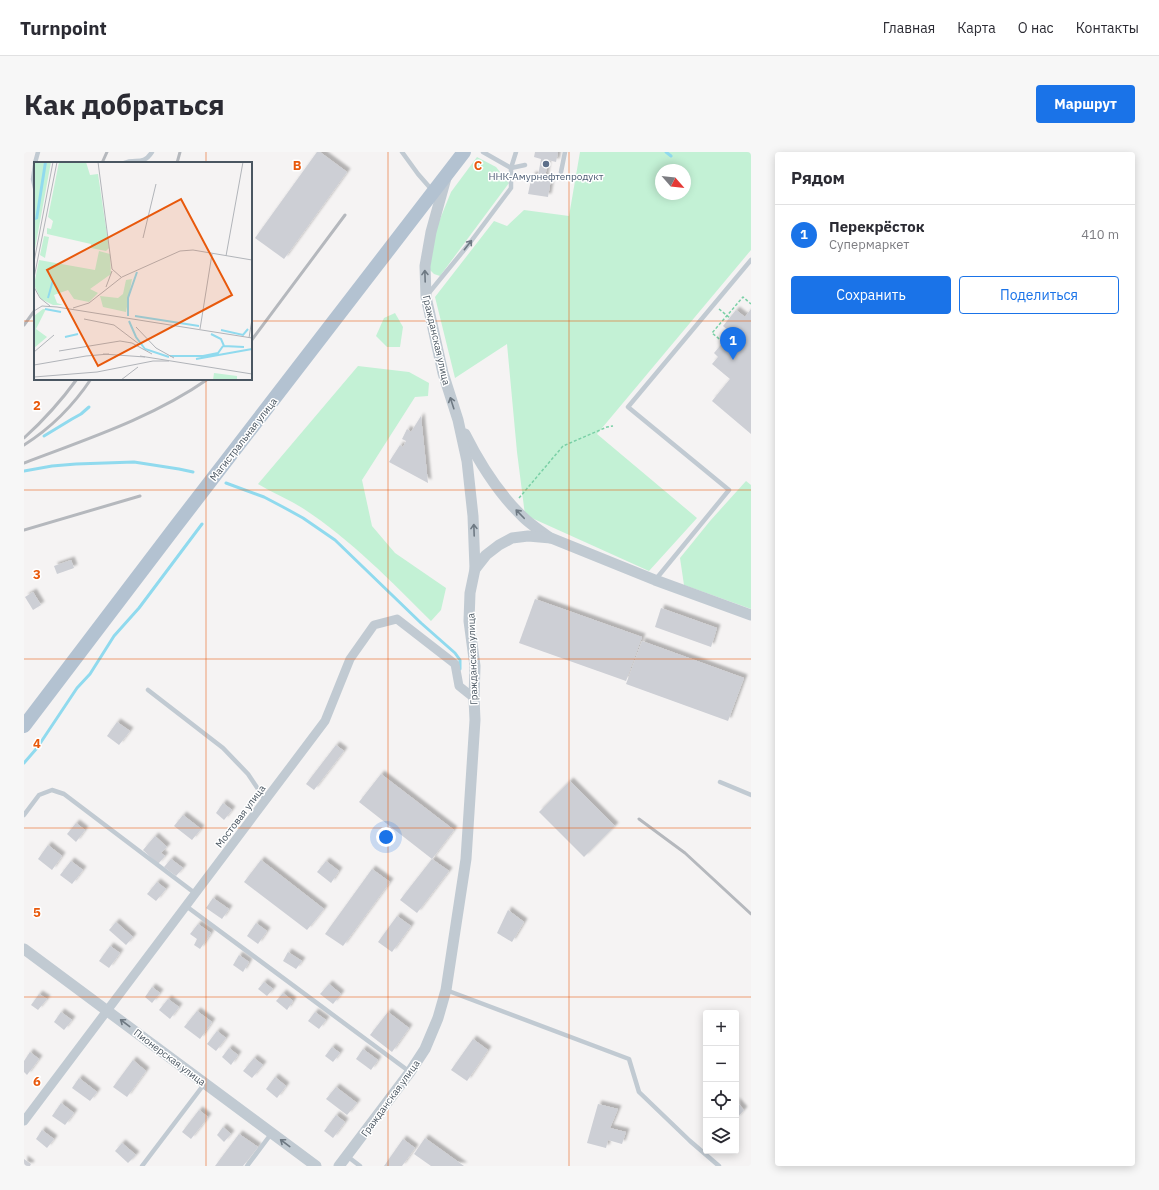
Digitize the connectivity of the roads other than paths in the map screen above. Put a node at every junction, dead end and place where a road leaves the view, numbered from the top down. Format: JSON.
{"nodes":[{"id":1,"x":38,"y":152,"type":"edge"},
{"id":2,"x":152,"y":152,"type":"edge"},
{"id":3,"x":402,"y":152,"type":"edge"},
{"id":4,"x":464,"y":152,"type":"edge"},
{"id":5,"x":483,"y":152,"type":"edge"},
{"id":6,"x":516,"y":152,"type":"edge"},
{"id":7,"x":565,"y":152,"type":"edge"},
{"id":8,"x":36,"y":162,"type":"edge"},
{"id":9,"x":127,"y":162,"type":"edge"},
{"id":10,"x":139,"y":162,"type":"edge"},
{"id":11,"x":139,"y":162,"type":"edge"},
{"id":12,"x":149,"y":162,"type":"edge"},
{"id":13,"x":525,"y":166,"type":"dead end"},
{"id":14,"x":511,"y":168,"type":"junction"},
{"id":15,"x":34,"y":172,"type":"edge"},
{"id":16,"x":560,"y":172,"type":"dead end"},
{"id":17,"x":447,"y":175,"type":"junction"},
{"id":18,"x":34,"y":184,"type":"edge"},
{"id":19,"x":434,"y":192,"type":"junction"},
{"id":20,"x":751,"y":260,"type":"edge"},
{"id":21,"x":426,"y":297,"type":"junction"},
{"id":22,"x":458,"y":420,"type":"junction"},
{"id":23,"x":551,"y":538,"type":"junction"},
{"id":24,"x":475,"y":569,"type":"junction"},
{"id":25,"x":655,"y":580,"type":"junction"},
{"id":26,"x":751,"y":615,"type":"edge"},
{"id":27,"x":148,"y":690,"type":"dead end"},
{"id":28,"x":474,"y":698,"type":"junction"},
{"id":29,"x":24,"y":726,"type":"edge"},
{"id":30,"x":720,"y":782,"type":"dead end"},
{"id":31,"x":751,"y":795,"type":"edge"},
{"id":32,"x":266,"y":801,"type":"junction"},
{"id":33,"x":24,"y":815,"type":"edge"},
{"id":34,"x":196,"y":894,"type":"junction"},
{"id":35,"x":186,"y":906,"type":"junction"},
{"id":36,"x":24,"y":949,"type":"edge"},
{"id":37,"x":446,"y":990,"type":"junction"},
{"id":38,"x":108,"y":1010,"type":"junction"},
{"id":39,"x":410,"y":1072,"type":"junction"},
{"id":40,"x":205,"y":1083,"type":"junction"},
{"id":41,"x":24,"y":1121,"type":"edge"},
{"id":42,"x":272,"y":1133,"type":"junction"},
{"id":43,"x":347,"y":1156,"type":"junction"},
{"id":44,"x":142,"y":1166,"type":"edge"},
{"id":45,"x":247,"y":1166,"type":"edge"},
{"id":46,"x":316,"y":1166,"type":"edge"},
{"id":47,"x":339,"y":1166,"type":"edge"},
{"id":48,"x":360,"y":1166,"type":"edge"},
{"id":49,"x":719,"y":1166,"type":"edge"}],
"edges":[{"from":1,"to":8,"type":"lane"},
{"from":2,"to":10,"type":"lane"},
{"from":2,"to":12,"type":"lane"},
{"from":3,"to":19,"type":"lane"},
{"from":4,"to":17,"type":"main road","name":"Магистральная улица"},
{"from":5,"to":14,"type":"lane"},
{"from":6,"to":14,"type":"lane"},
{"from":7,"to":16,"type":"lane"},
{"from":9,"to":11,"type":"lane"},
{"from":13,"to":14,"type":"lane"},
{"from":21,"to":14,"type":"lane","one_way":true},
{"from":15,"to":18,"type":"lane"},
{"from":17,"to":19,"type":"main road","name":"Магистральная улица"},
{"from":21,"to":17,"type":"street","name":"Гражданская улица","one_way":true},
{"from":19,"to":29,"type":"main road","name":"Магистральная улица"},
{"from":20,"to":25,"type":"lane"},
{"from":22,"to":21,"type":"street","name":"Гражданская улица","one_way":true},
{"from":23,"to":22,"type":"street","one_way":true},
{"from":24,"to":22,"type":"street","name":"Гражданская улица","one_way":true},
{"from":23,"to":24,"type":"street"},
{"from":23,"to":25,"type":"street"},
{"from":24,"to":28,"type":"street","name":"Гражданская улица"},
{"from":25,"to":26,"type":"street"},
{"from":27,"to":32,"type":"lane"},
{"from":28,"to":32,"type":"street","name":"Мостовая улица"},
{"from":28,"to":37,"type":"street","name":"Гражданская улица"},
{"from":30,"to":31,"type":"lane"},
{"from":32,"to":34,"type":"street","name":"Мостовая улица"},
{"from":33,"to":34,"type":"lane"},
{"from":34,"to":35,"type":"street","name":"Мостовая улица"},
{"from":35,"to":38,"type":"street","name":"Мостовая улица"},
{"from":35,"to":39,"type":"lane"},
{"from":36,"to":38,"type":"street","name":"Пионерская улица"},
{"from":37,"to":39,"type":"street","name":"Гражданская улица"},
{"from":37,"to":49,"type":"lane"},
{"from":40,"to":38,"type":"street","name":"Пионерская улица","one_way":true},
{"from":38,"to":41,"type":"street","name":"Мостовая улица"},
{"from":39,"to":43,"type":"street","name":"Гражданская улица"},
{"from":40,"to":42,"type":"street","name":"Пионерская улица"},
{"from":40,"to":44,"type":"lane"},
{"from":42,"to":45,"type":"lane"},
{"from":46,"to":42,"type":"street","name":"Пионерская улица","one_way":true},
{"from":43,"to":47,"type":"street","name":"Гражданская улица"},
{"from":43,"to":48,"type":"lane"}]}
